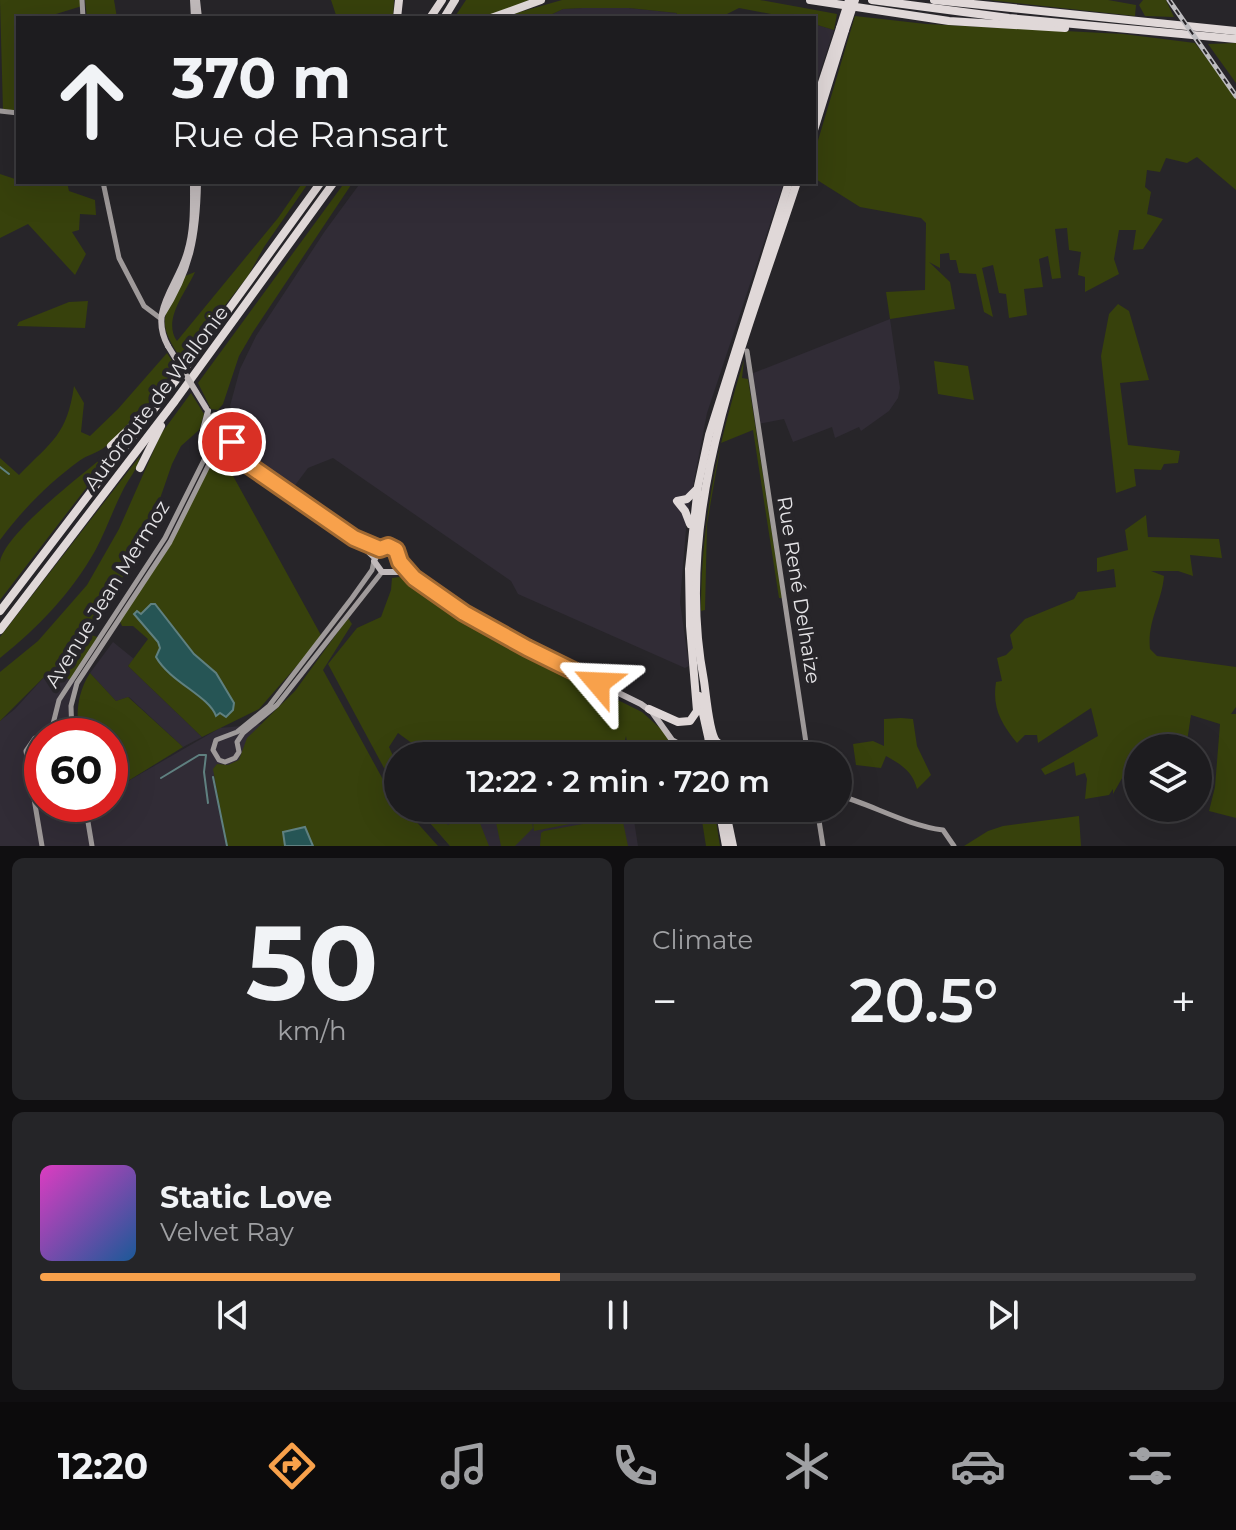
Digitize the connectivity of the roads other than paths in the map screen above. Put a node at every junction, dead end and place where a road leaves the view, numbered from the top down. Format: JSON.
{"nodes":[{"id":1,"x":541,"y":0,"type":"edge"},
{"id":2,"x":810,"y":0,"type":"edge"},
{"id":3,"x":852,"y":0,"type":"edge"},
{"id":4,"x":872,"y":0,"type":"edge"},
{"id":5,"x":934,"y":0,"type":"edge"},
{"id":6,"x":497,"y":16,"type":"edge"},
{"id":7,"x":1081,"y":25,"type":"junction"},
{"id":8,"x":843,"y":29,"type":"junction"},
{"id":9,"x":1236,"y":31,"type":"edge"},
{"id":10,"x":1236,"y":39,"type":"edge"},
{"id":11,"x":816,"y":102,"type":"edge"},
{"id":12,"x":816,"y":123,"type":"edge"},
{"id":13,"x":103,"y":184,"type":"edge"},
{"id":14,"x":196,"y":184,"type":"edge"},
{"id":15,"x":320,"y":184,"type":"edge"},
{"id":16,"x":333,"y":184,"type":"edge"},
{"id":17,"x":793,"y":184,"type":"edge"},
{"id":18,"x":793,"y":184,"type":"edge"},
{"id":19,"x":160,"y":318,"type":"junction"},
{"id":20,"x":745,"y":341,"type":"junction"},
{"id":21,"x":747,"y":351,"type":"joint"},
{"id":22,"x":163,"y":397,"type":"junction"},
{"id":23,"x":175,"y":401,"type":"junction"},
{"id":24,"x":210,"y":411,"type":"junction"},
{"id":25,"x":232,"y":442,"type":"junction"},
{"id":26,"x":208,"y":444,"type":"junction"},
{"id":27,"x":111,"y":446,"type":"dead end"},
{"id":28,"x":220,"y":448,"type":"junction"},
{"id":29,"x":234,"y":453,"type":"junction"},
{"id":30,"x":140,"y":468,"type":"dead end"},
{"id":31,"x":698,"y":486,"type":"junction"},
{"id":32,"x":692,"y":532,"type":"junction"},
{"id":33,"x":354,"y":538,"type":"junction"},
{"id":34,"x":380,"y":549,"type":"junction"},
{"id":35,"x":374,"y":559,"type":"junction"},
{"id":36,"x":400,"y":562,"type":"junction"},
{"id":37,"x":382,"y":572,"type":"junction"},
{"id":38,"x":393,"y":572,"type":"junction"},
{"id":39,"x":414,"y":578,"type":"junction"},
{"id":40,"x":0,"y":611,"type":"edge"},
{"id":41,"x":0,"y":630,"type":"edge"},
{"id":42,"x":694,"y":676,"type":"junction"},
{"id":43,"x":649,"y":709,"type":"junction"},
{"id":44,"x":54,"y":718,"type":"edge"},
{"id":45,"x":71,"y":718,"type":"edge"},
{"id":46,"x":230,"y":736,"type":"junction"},
{"id":47,"x":237,"y":742,"type":"junction"},
{"id":48,"x":676,"y":742,"type":"edge"},
{"id":49,"x":709,"y":742,"type":"joint"},
{"id":50,"x":806,"y":742,"type":"edge"},
{"id":51,"x":852,"y":799,"type":"edge"},
{"id":52,"x":38,"y":822,"type":"edge"},
{"id":53,"x":88,"y":822,"type":"edge"},
{"id":54,"x":722,"y":822,"type":"edge"},
{"id":55,"x":728,"y":822,"type":"edge"},
{"id":56,"x":819,"y":822,"type":"edge"},
{"id":57,"x":42,"y":846,"type":"edge"},
{"id":58,"x":92,"y":846,"type":"edge"},
{"id":59,"x":726,"y":846,"type":"edge"},
{"id":60,"x":733,"y":846,"type":"edge"},
{"id":61,"x":823,"y":846,"type":"edge"},
{"id":62,"x":954,"y":846,"type":"edge"}],
"edges":[{"from":1,"to":6,"type":"highway"},
{"from":2,"to":7,"type":"highway"},
{"from":3,"to":8,"type":"highway","bridge":true},
{"from":4,"to":7,"type":"highway"},
{"from":5,"to":9,"type":"highway"},
{"from":7,"to":10,"type":"highway"},
{"from":8,"to":11,"type":"highway"},
{"from":8,"to":12,"type":"highway"},
{"from":13,"to":19,"type":"street"},
{"from":14,"to":19,"type":"main road"},
{"from":15,"to":22,"type":"highway","name":"Autoroute de Wallonie"},
{"from":16,"to":23,"type":"highway","name":"Autoroute de Wallonie"},
{"from":17,"to":20,"type":"highway"},
{"from":18,"to":31,"type":"highway"},
{"from":19,"to":24,"type":"main road","bridge":true},
{"from":20,"to":21,"type":"highway"},
{"from":20,"to":49,"type":"highway"},
{"from":21,"to":50,"type":"street","name":"Rue René Delhaize"},
{"from":22,"to":27,"type":"highway"},
{"from":22,"to":40,"type":"highway","name":"Autoroute de Wallonie"},
{"from":23,"to":30,"type":"highway"},
{"from":23,"to":41,"type":"highway","name":"Autoroute de Wallonie"},
{"from":24,"to":25,"type":"main road"},
{"from":24,"to":26,"type":"main road"},
{"from":25,"to":28,"type":"main road"},
{"from":25,"to":29,"type":"main road"},
{"from":26,"to":28,"type":"main road"},
{"from":26,"to":44,"type":"street","name":"Avenue Jean Mermoz"},
{"from":28,"to":29,"type":"main road"},
{"from":28,"to":45,"type":"street","name":"Avenue Jean Mermoz"},
{"from":29,"to":33,"type":"main road"},
{"from":31,"to":32,"type":"highway"},
{"from":31,"to":32,"type":"highway"},
{"from":32,"to":42,"type":"highway"},
{"from":33,"to":34,"type":"main road"},
{"from":33,"to":35,"type":"main road"},
{"from":34,"to":35,"type":"main road"},
{"from":34,"to":36,"type":"main road"},
{"from":35,"to":37,"type":"main road"},
{"from":35,"to":46,"type":"street"},
{"from":36,"to":38,"type":"main road"},
{"from":36,"to":39,"type":"main road"},
{"from":37,"to":38,"type":"main road"},
{"from":37,"to":47,"type":"street"},
{"from":38,"to":39,"type":"main road"},
{"from":39,"to":43,"type":"main road"},
{"from":42,"to":43,"type":"highway"},
{"from":42,"to":49,"type":"highway"},
{"from":43,"to":48,"type":"main road"},
{"from":46,"to":47,"type":"street"},
{"from":46,"to":47,"type":"street"},
{"from":51,"to":62,"type":"street"},
{"from":52,"to":57,"type":"street"},
{"from":53,"to":58,"type":"street"},
{"from":54,"to":59,"type":"highway"},
{"from":55,"to":60,"type":"highway"},
{"from":56,"to":61,"type":"street"}]}
